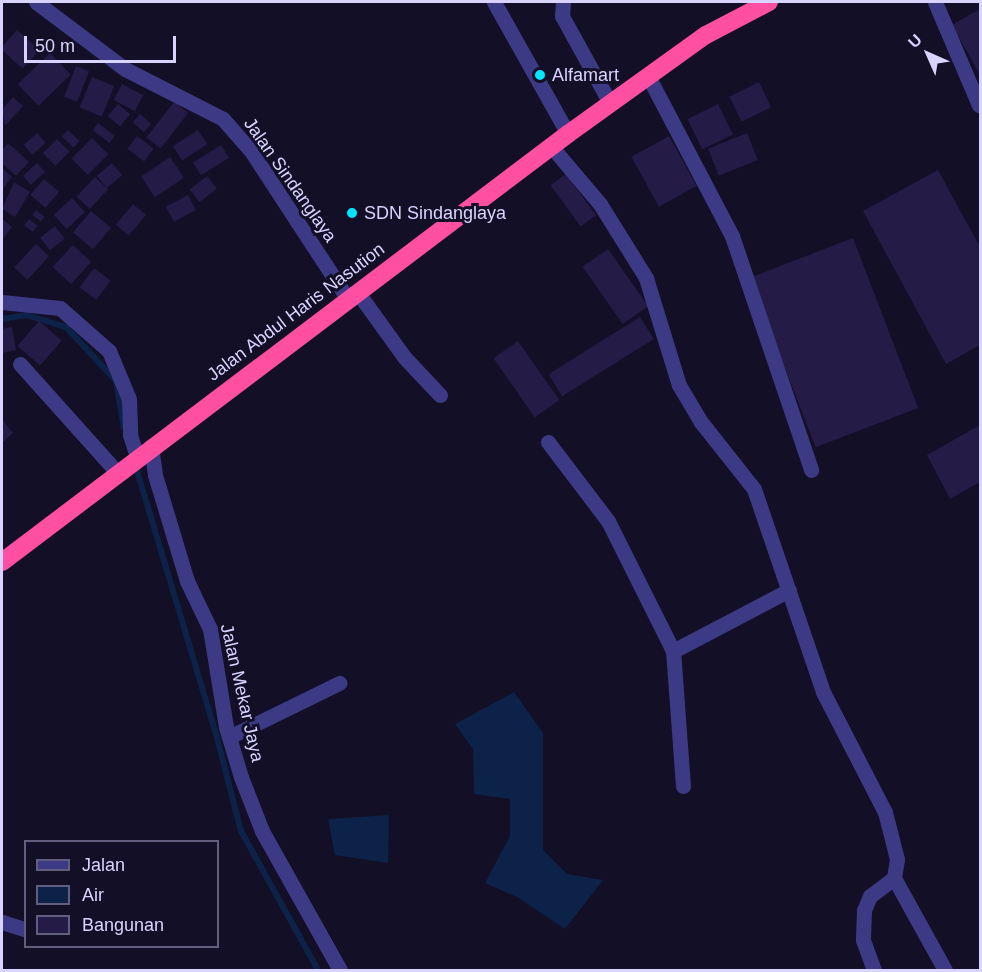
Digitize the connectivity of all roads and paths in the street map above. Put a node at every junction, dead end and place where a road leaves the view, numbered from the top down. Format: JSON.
{"nodes":[{"id":1,"x":36,"y":2,"type":"edge"},
{"id":2,"x":494,"y":2,"type":"edge"},
{"id":3,"x":563,"y":2,"type":"edge"},
{"id":4,"x":769,"y":2,"type":"edge"},
{"id":5,"x":935,"y":2,"type":"edge"},
{"id":6,"x":648,"y":75,"type":"junction"},
{"id":7,"x":610,"y":103,"type":"junction"},
{"id":8,"x":979,"y":105,"type":"dead end"},
{"id":9,"x":568,"y":134,"type":"junction"},
{"id":10,"x":551,"y":146,"type":"junction"},
{"id":11,"x":353,"y":296,"type":"junction"},
{"id":12,"x":2,"y":302,"type":"edge"},
{"id":13,"x":20,"y":364,"type":"dead end"},
{"id":14,"x":441,"y":395,"type":"dead end"},
{"id":15,"x":548,"y":442,"type":"dead end"},
{"id":16,"x":144,"y":452,"type":"junction"},
{"id":17,"x":119,"y":470,"type":"junction"},
{"id":18,"x":811,"y":470,"type":"dead end"},
{"id":19,"x":2,"y":562,"type":"edge"},
{"id":20,"x":789,"y":590,"type":"junction"},
{"id":21,"x":673,"y":651,"type":"junction"},
{"id":22,"x":339,"y":683,"type":"dead end"},
{"id":23,"x":229,"y":737,"type":"junction"},
{"id":24,"x":683,"y":786,"type":"dead end"},
{"id":25,"x":894,"y":878,"type":"junction"},
{"id":26,"x":2,"y":922,"type":"edge"},
{"id":27,"x":24,"y":929,"type":"edge"},
{"id":28,"x":340,"y":970,"type":"edge"},
{"id":29,"x":874,"y":970,"type":"edge"},
{"id":30,"x":945,"y":970,"type":"edge"}],
"edges":[{"from":1,"to":11,"type":"street","name":"Jalan Sindanglaya"},
{"from":2,"to":9,"type":"street"},
{"from":3,"to":7,"type":"street"},
{"from":4,"to":6,"type":"highway","name":"Jalan Abdul Haris Nasution"},
{"from":5,"to":8,"type":"street"},
{"from":6,"to":7,"type":"highway","name":"Jalan Abdul Haris Nasution"},
{"from":6,"to":18,"type":"street"},
{"from":7,"to":9,"type":"highway","name":"Jalan Abdul Haris Nasution"},
{"from":9,"to":10,"type":"highway","name":"Jalan Abdul Haris Nasution"},
{"from":10,"to":11,"type":"highway","name":"Jalan Abdul Haris Nasution"},
{"from":10,"to":20,"type":"street"},
{"from":11,"to":14,"type":"street","name":"Jalan Sindanglaya"},
{"from":11,"to":16,"type":"highway","name":"Jalan Abdul Haris Nasution"},
{"from":12,"to":16,"type":"street","name":"Jalan Mekar Jaya"},
{"from":13,"to":17,"type":"street"},
{"from":15,"to":21,"type":"street"},
{"from":16,"to":17,"type":"highway","name":"Jalan Abdul Haris Nasution"},
{"from":16,"to":23,"type":"street","name":"Jalan Mekar Jaya"},
{"from":17,"to":19,"type":"highway","name":"Jalan Abdul Haris Nasution"},
{"from":20,"to":21,"type":"street"},
{"from":20,"to":25,"type":"street"},
{"from":21,"to":24,"type":"street"},
{"from":22,"to":23,"type":"street"},
{"from":23,"to":28,"type":"street","name":"Jalan Mekar Jaya"},
{"from":25,"to":29,"type":"street"},
{"from":25,"to":30,"type":"street"},
{"from":26,"to":27,"type":"street"}]}
